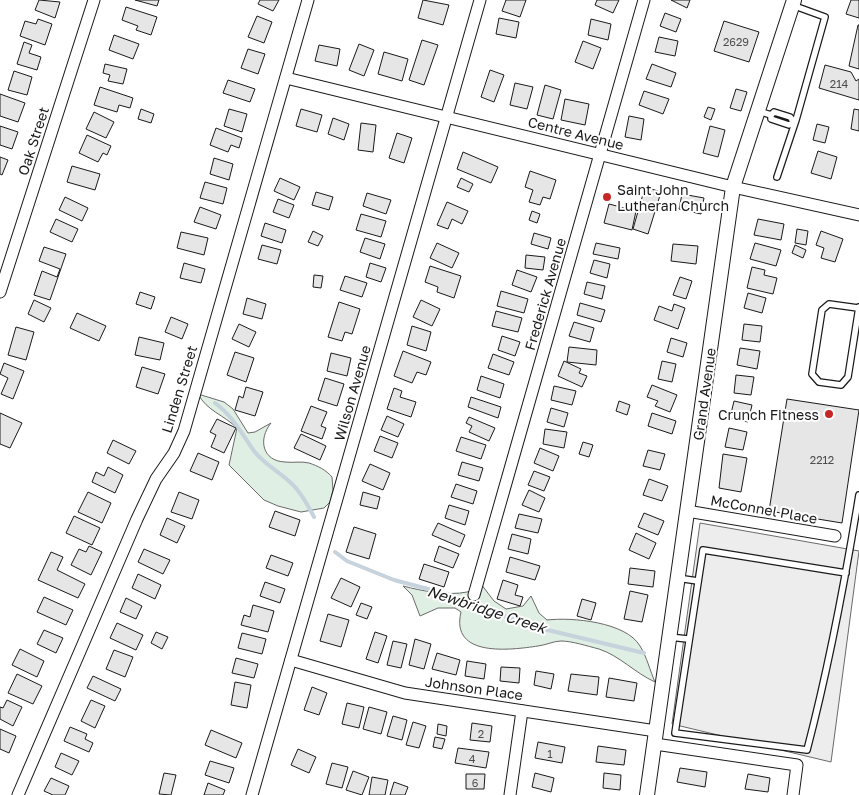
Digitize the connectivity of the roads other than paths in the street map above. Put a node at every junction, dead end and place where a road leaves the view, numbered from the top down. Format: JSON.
{"nodes":[{"id":1,"x":94,"y":0,"type":"edge"},
{"id":2,"x":308,"y":0,"type":"edge"},
{"id":3,"x":480,"y":0,"type":"edge"},
{"id":4,"x":644,"y":0,"type":"edge"},
{"id":5,"x":793,"y":2,"type":"edge"},
{"id":6,"x":286,"y":78,"type":"junction"},
{"id":7,"x":758,"y":111,"type":"junction"},
{"id":8,"x":447,"y":117,"type":"junction"},
{"id":9,"x":794,"y":122,"type":"junction"},
{"id":10,"x":601,"y":154,"type":"junction"},
{"id":11,"x":777,"y":177,"type":"dead end"},
{"id":12,"x":733,"y":187,"type":"junction"},
{"id":13,"x":859,"y":215,"type":"edge"},
{"id":14,"x":0,"y":292,"type":"edge"},
{"id":15,"x":858,"y":307,"type":"edge"},
{"id":16,"x":859,"y":495,"type":"edge"},
{"id":17,"x":687,"y":511,"type":"junction"},
{"id":18,"x":835,"y":536,"type":"dead end"},
{"id":19,"x":846,"y":573,"type":"junction"},
{"id":20,"x":677,"y":578,"type":"junction"},
{"id":21,"x":698,"y":581,"type":"junction"},
{"id":22,"x":474,"y":595,"type":"dead end"},
{"id":23,"x":669,"y":637,"type":"junction"},
{"id":24,"x":688,"y":640,"type":"junction"},
{"id":25,"x":290,"y":660,"type":"junction"},
{"id":26,"x":522,"y":711,"type":"junction"},
{"id":27,"x":655,"y":737,"type":"junction"},
{"id":28,"x":18,"y":795,"type":"edge"},
{"id":29,"x":254,"y":795,"type":"edge"},
{"id":30,"x":510,"y":795,"type":"edge"},
{"id":31,"x":647,"y":795,"type":"edge"},
{"id":32,"x":793,"y":795,"type":"edge"}],
"edges":[{"from":1,"to":14,"type":"street","name":"Oak Street"},
{"from":2,"to":6,"type":"street","name":"Linden Street"},
{"from":3,"to":8,"type":"street","name":"Wilson Avenue"},
{"from":4,"to":10,"type":"street","name":"Frederick Avenue"},
{"from":5,"to":7,"type":"street","name":"Grand Avenue"},
{"from":5,"to":9,"type":"lane"},
{"from":6,"to":8,"type":"street","name":"Centre Avenue"},
{"from":6,"to":28,"type":"street","name":"Linden Street"},
{"from":7,"to":9,"type":"lane"},
{"from":7,"to":12,"type":"street","name":"Grand Avenue"},
{"from":8,"to":10,"type":"street","name":"Centre Avenue"},
{"from":8,"to":25,"type":"street","name":"Wilson Avenue"},
{"from":9,"to":11,"type":"lane"},
{"from":10,"to":12,"type":"street","name":"Centre Avenue"},
{"from":10,"to":22,"type":"street","name":"Frederick Avenue"},
{"from":12,"to":13,"type":"street","name":"Centre Avenue"},
{"from":12,"to":17,"type":"street","name":"Grand Avenue"},
{"from":15,"to":15,"type":"lane"},
{"from":16,"to":19,"type":"lane"},
{"from":17,"to":18,"type":"street","name":"McConnel Place"},
{"from":17,"to":20,"type":"street","name":"Grand Avenue"},
{"from":19,"to":21,"type":"lane"},
{"from":19,"to":24,"type":"lane"},
{"from":20,"to":21,"type":"lane"},
{"from":20,"to":23,"type":"street","name":"Grand Avenue"},
{"from":21,"to":24,"type":"lane"},
{"from":23,"to":24,"type":"lane"},
{"from":23,"to":27,"type":"street","name":"Grand Avenue"},
{"from":25,"to":26,"type":"street","name":"Johnson Place"},
{"from":25,"to":29,"type":"street","name":"Wilson Avenue"},
{"from":26,"to":27,"type":"street","name":"Johnson Place"},
{"from":26,"to":30,"type":"street"},
{"from":27,"to":31,"type":"street","name":"Grand Avenue"},
{"from":27,"to":32,"type":"street","name":"Johnson Place"}]}
